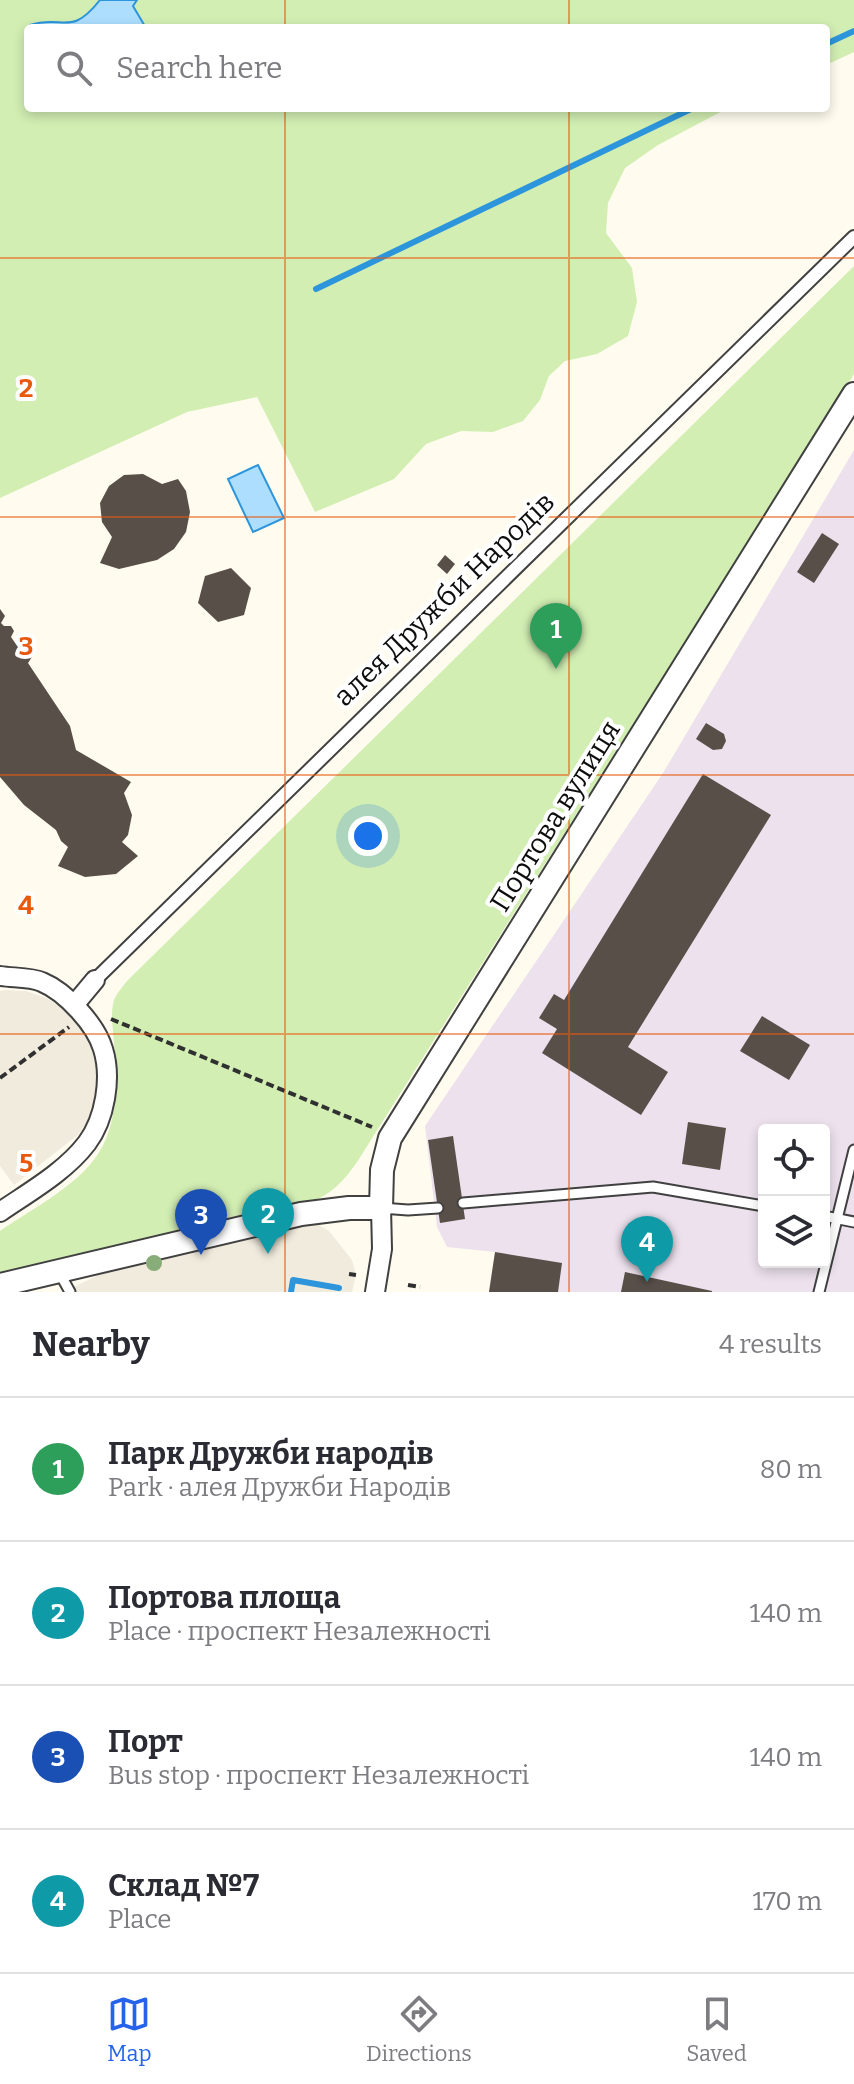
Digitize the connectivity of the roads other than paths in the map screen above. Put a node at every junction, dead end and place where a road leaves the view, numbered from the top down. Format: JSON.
{"nodes":[{"id":1,"x":854,"y":237,"type":"edge"},
{"id":2,"x":854,"y":394,"type":"edge"},
{"id":3,"x":0,"y":976,"type":"edge"},
{"id":4,"x":95,"y":980,"type":"joint"},
{"id":5,"x":79,"y":1010,"type":"junction"},
{"id":6,"x":854,"y":1150,"type":"edge"},
{"id":7,"x":463,"y":1203,"type":"dead end"},
{"id":8,"x":758,"y":1205,"type":"edge"},
{"id":9,"x":381,"y":1208,"type":"junction"},
{"id":10,"x":438,"y":1208,"type":"dead end"},
{"id":11,"x":0,"y":1212,"type":"edge"},
{"id":12,"x":830,"y":1217,"type":"edge"},
{"id":13,"x":837,"y":1218,"type":"junction"},
{"id":14,"x":854,"y":1222,"type":"edge"},
{"id":15,"x":59,"y":1272,"type":"junction"},
{"id":16,"x":0,"y":1285,"type":"edge"},
{"id":17,"x":70,"y":1292,"type":"edge"},
{"id":18,"x":375,"y":1292,"type":"edge"},
{"id":19,"x":819,"y":1292,"type":"edge"}],
"edges":[{"from":1,"to":4,"type":"street","name":"алея Дружби Народів"},
{"from":2,"to":9,"type":"street","name":"Портова вулиця"},
{"from":3,"to":5,"type":"street"},
{"from":4,"to":5,"type":"street","name":"алея Дружби Народів"},
{"from":5,"to":11,"type":"street"},
{"from":6,"to":13,"type":"lane"},
{"from":7,"to":8,"type":"lane"},
{"from":9,"to":10,"type":"lane"},
{"from":9,"to":15,"type":"street"},
{"from":9,"to":18,"type":"street","name":"Портова вулиця"},
{"from":12,"to":13,"type":"lane"},
{"from":13,"to":14,"type":"lane"},
{"from":13,"to":19,"type":"lane"},
{"from":15,"to":16,"type":"street"},
{"from":15,"to":17,"type":"lane"}]}
